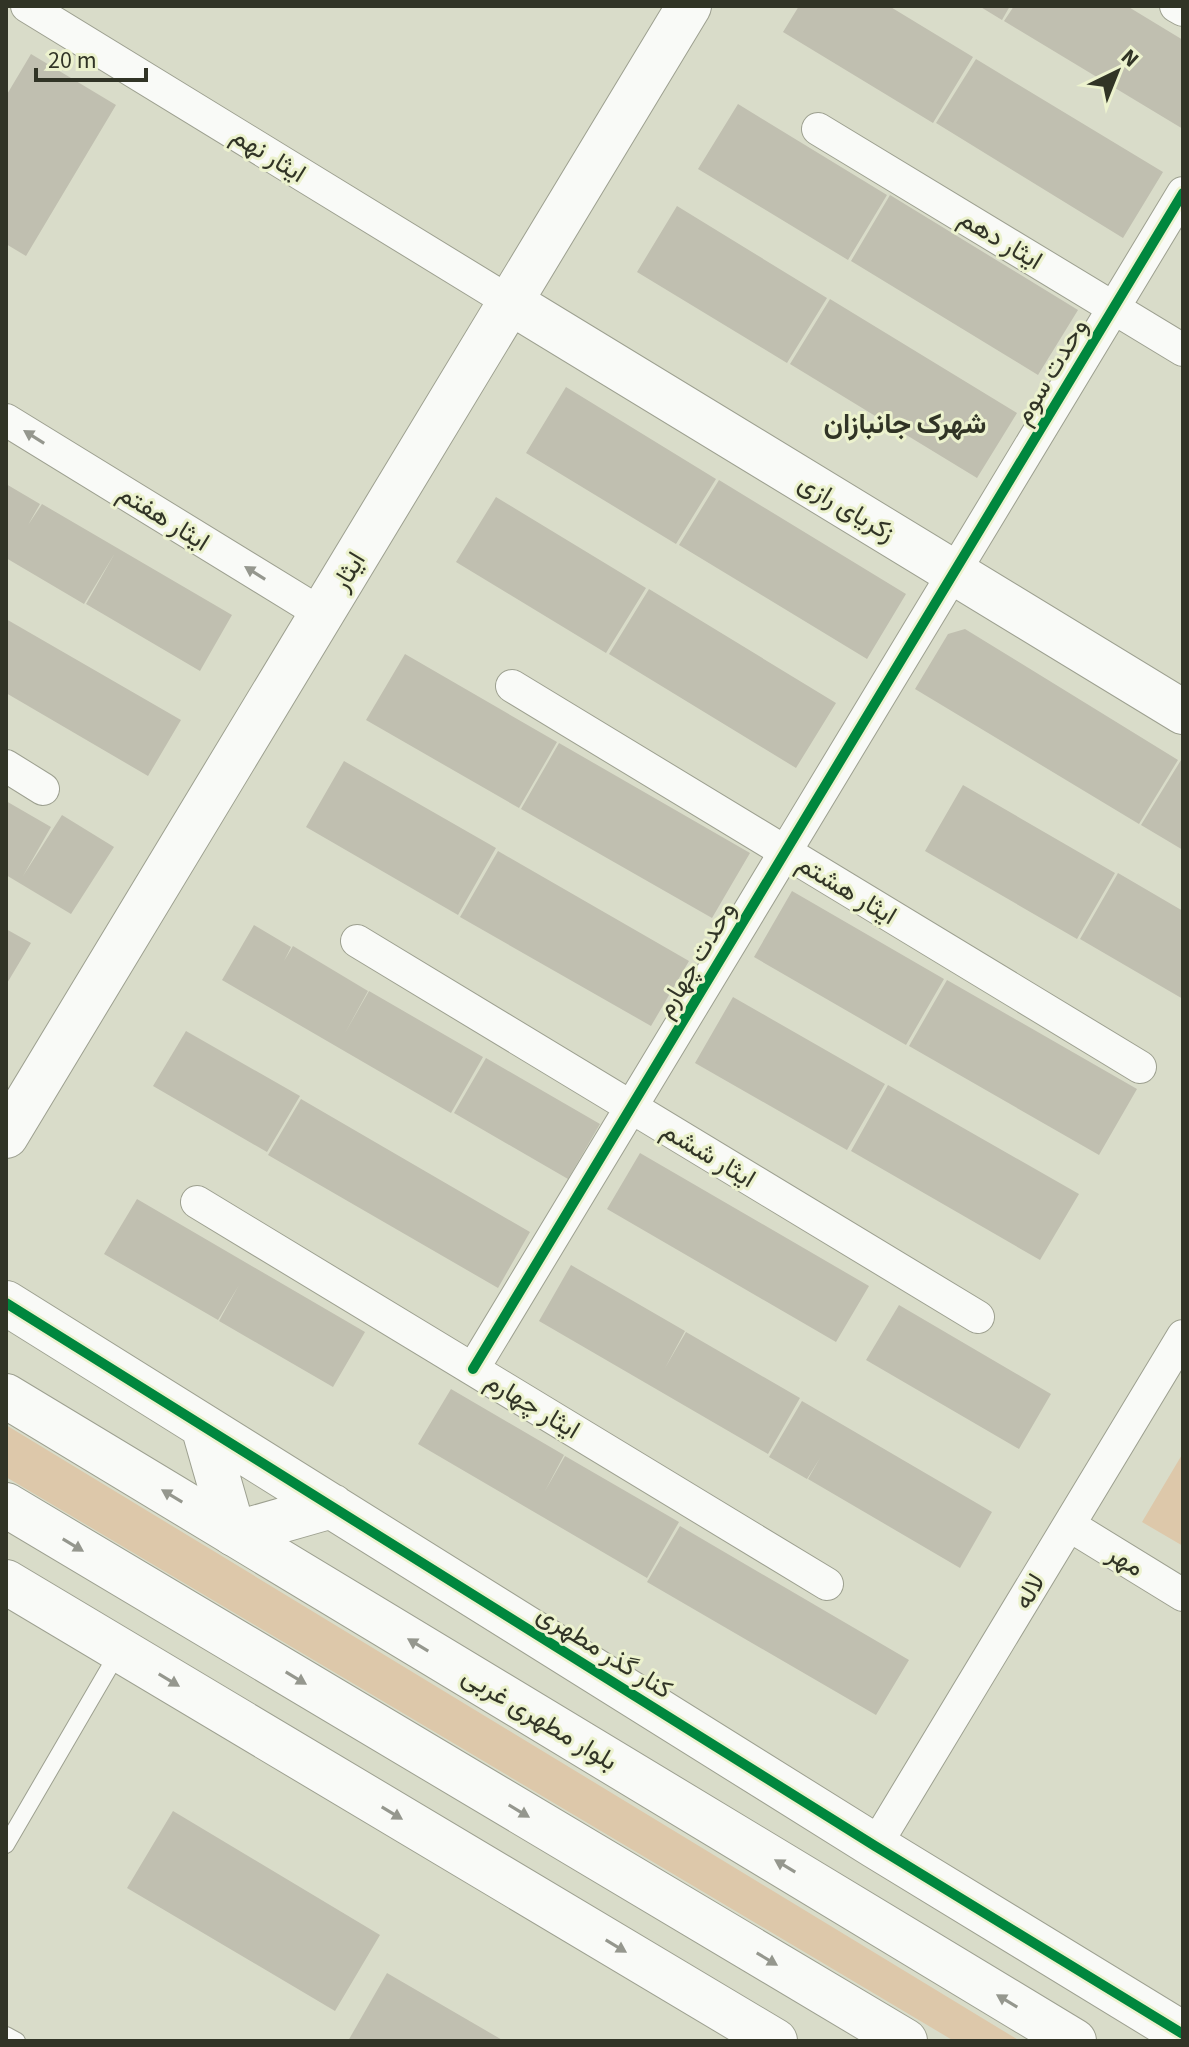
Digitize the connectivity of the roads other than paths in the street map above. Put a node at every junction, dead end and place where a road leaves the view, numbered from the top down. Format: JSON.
{"nodes":[{"id":1,"x":27,"y":6,"type":"edge"},
{"id":2,"x":689,"y":6,"type":"edge"},
{"id":3,"x":1176,"y":6,"type":"edge"},
{"id":4,"x":1183,"y":10,"type":"edge"},
{"id":5,"x":818,"y":129,"type":"dead end"},
{"id":6,"x":1183,"y":193,"type":"edge"},
{"id":7,"x":510,"y":302,"type":"junction"},
{"id":8,"x":1114,"y":308,"type":"junction"},
{"id":9,"x":1183,"y":350,"type":"edge"},
{"id":10,"x":6,"y":420,"type":"edge"},
{"id":11,"x":954,"y":572,"type":"junction"},
{"id":12,"x":322,"y":614,"type":"junction"},
{"id":13,"x":512,"y":686,"type":"dead end"},
{"id":14,"x":1183,"y":712,"type":"edge"},
{"id":15,"x":6,"y":766,"type":"edge"},
{"id":16,"x":43,"y":789,"type":"dead end"},
{"id":17,"x":785,"y":851,"type":"junction"},
{"id":18,"x":357,"y":941,"type":"dead end"},
{"id":19,"x":1140,"y":1067,"type":"dead end"},
{"id":20,"x":631,"y":1107,"type":"junction"},
{"id":21,"x":6,"y":1136,"type":"edge"},
{"id":22,"x":197,"y":1202,"type":"dead end"},
{"id":23,"x":6,"y":1303,"type":"edge"},
{"id":24,"x":978,"y":1317,"type":"dead end"},
{"id":25,"x":1183,"y":1336,"type":"edge"},
{"id":26,"x":473,"y":1369,"type":"junction"},
{"id":27,"x":6,"y":1396,"type":"edge"},
{"id":28,"x":203,"y":1426,"type":"junction"},
{"id":29,"x":6,"y":1505,"type":"edge"},
{"id":30,"x":332,"y":1506,"type":"junction"},
{"id":31,"x":1069,"y":1525,"type":"junction"},
{"id":32,"x":234,"y":1534,"type":"junction"},
{"id":33,"x":6,"y":1582,"type":"edge"},
{"id":34,"x":827,"y":1584,"type":"dead end"},
{"id":35,"x":1183,"y":1595,"type":"edge"},
{"id":36,"x":119,"y":1650,"type":"junction"},
{"id":37,"x":6,"y":1845,"type":"edge"},
{"id":38,"x":875,"y":1846,"type":"junction"},
{"id":39,"x":1183,"y":2034,"type":"edge"},
{"id":40,"x":6,"y":2035,"type":"edge"},
{"id":41,"x":17,"y":2041,"type":"edge"},
{"id":42,"x":775,"y":2041,"type":"edge"},
{"id":43,"x":905,"y":2041,"type":"edge"},
{"id":44,"x":1074,"y":2041,"type":"edge"}],
"edges":[{"from":1,"to":7,"type":"street","name":"ایثار نهم"},
{"from":2,"to":7,"type":"street","name":"ایثار"},
{"from":3,"to":4,"type":"street"},
{"from":5,"to":8,"type":"street","name":"ایثار دهم"},
{"from":6,"to":8,"type":"street","name":"وحدت سوم"},
{"from":7,"to":11,"type":"street","name":"زکریای رازی"},
{"from":7,"to":12,"type":"street","name":"ایثار"},
{"from":8,"to":9,"type":"street","name":"ایثار دهم"},
{"from":8,"to":11,"type":"street","name":"وحدت سوم"},
{"from":12,"to":10,"type":"street","name":"ایثار هفتم","one_way":true},
{"from":11,"to":14,"type":"street","name":"زکریای رازی"},
{"from":11,"to":17,"type":"street","name":"وحدت چهارم"},
{"from":12,"to":21,"type":"street","name":"ایثار"},
{"from":13,"to":17,"type":"street","name":"ایثار هشتم"},
{"from":15,"to":16,"type":"street"},
{"from":17,"to":19,"type":"street","name":"ایثار هشتم"},
{"from":17,"to":20,"type":"street","name":"وحدت چهارم"},
{"from":18,"to":20,"type":"street","name":"ایثار ششم"},
{"from":20,"to":24,"type":"street","name":"ایثار ششم"},
{"from":20,"to":26,"type":"street","name":"وحدت چهارم"},
{"from":22,"to":26,"type":"street","name":"ایثار چهارم"},
{"from":23,"to":28,"type":"street","name":"کنار گذر مطهری"},
{"from":25,"to":31,"type":"street","name":"لاله"},
{"from":26,"to":34,"type":"street","name":"ایثار چهارم"},
{"from":32,"to":27,"type":"street","name":"بلوار مطهری غربی","one_way":true},
{"from":28,"to":30,"type":"street","name":"کنار گذر مطهری"},
{"from":28,"to":32,"type":"street"},
{"from":29,"to":43,"type":"street","one_way":true},
{"from":30,"to":32,"type":"street"},
{"from":30,"to":38,"type":"street","name":"کنار گذر مطهری"},
{"from":31,"to":35,"type":"street","name":"مهر"},
{"from":31,"to":38,"type":"street","name":"لاله"},
{"from":44,"to":32,"type":"street","name":"بلوار مطهری غربی","one_way":true},
{"from":33,"to":36,"type":"street"},
{"from":36,"to":37,"type":"lane"},
{"from":36,"to":42,"type":"street","one_way":true},
{"from":38,"to":39,"type":"street","name":"کنار گذر مطهری"},
{"from":40,"to":41,"type":"lane"}]}
